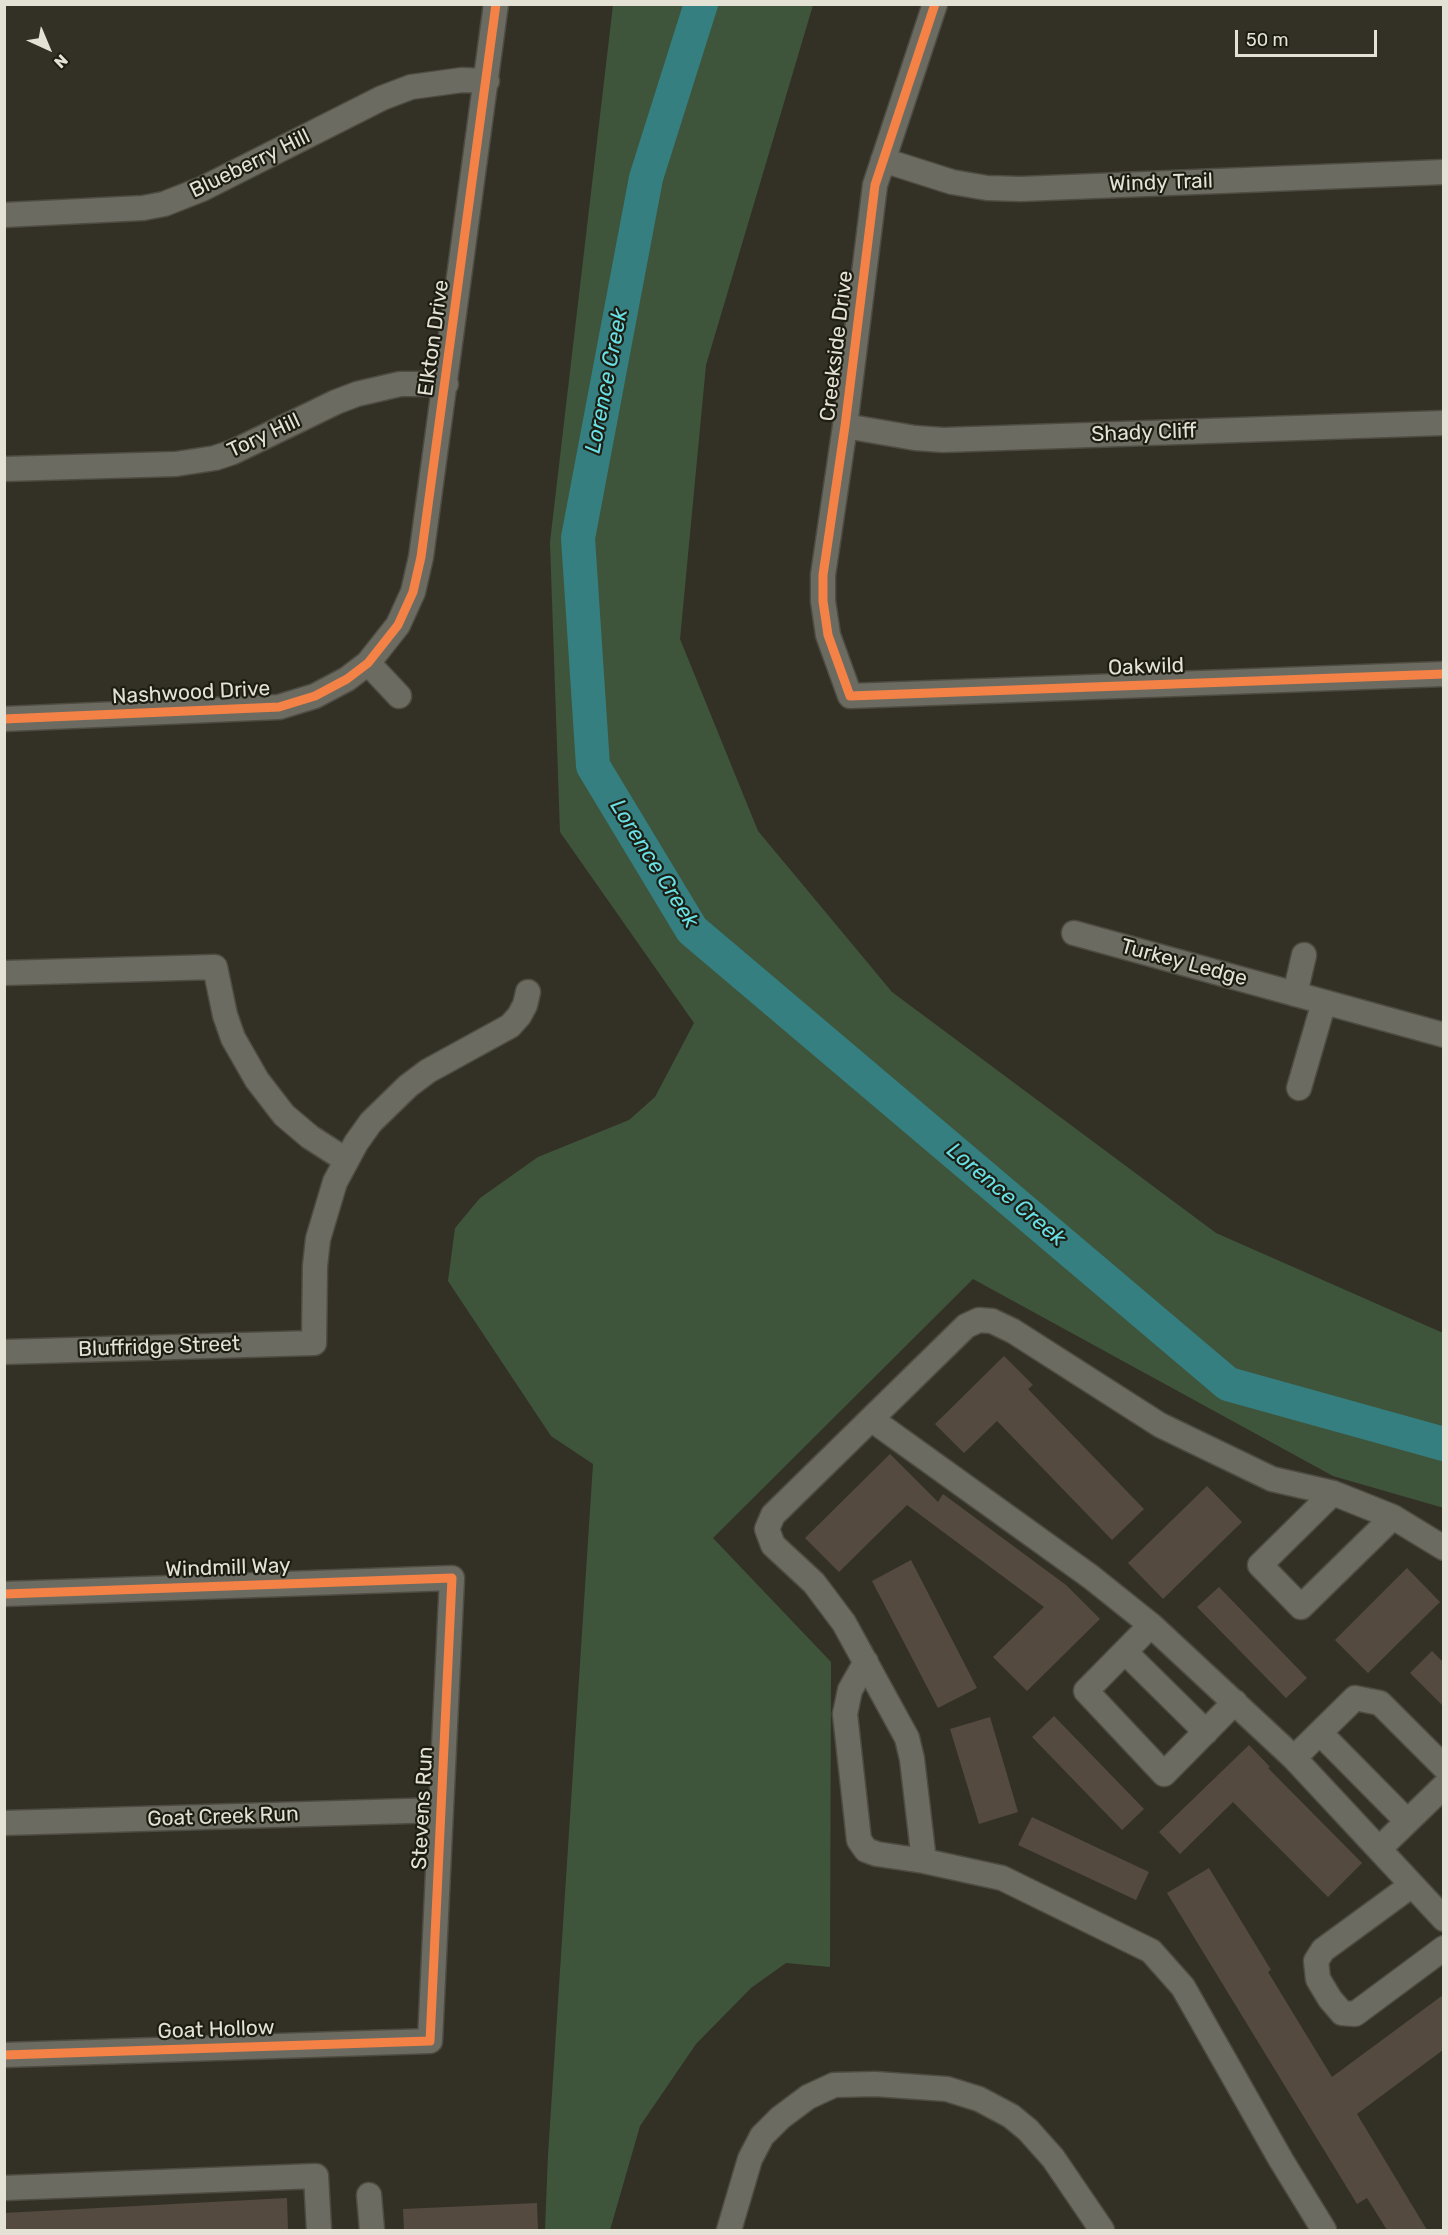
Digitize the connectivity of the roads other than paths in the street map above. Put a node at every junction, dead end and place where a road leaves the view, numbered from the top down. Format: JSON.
{"nodes":[{"id":1,"x":496,"y":4,"type":"edge"},
{"id":2,"x":935,"y":4,"type":"edge"},
{"id":3,"x":487,"y":81,"type":"junction"},
{"id":4,"x":883,"y":160,"type":"junction"},
{"id":5,"x":1443,"y":172,"type":"edge"},
{"id":6,"x":4,"y":215,"type":"edge"},
{"id":7,"x":446,"y":384,"type":"junction"},
{"id":8,"x":1443,"y":423,"type":"edge"},
{"id":9,"x":845,"y":426,"type":"junction"},
{"id":10,"x":4,"y":469,"type":"edge"},
{"id":11,"x":368,"y":663,"type":"junction"},
{"id":12,"x":1443,"y":674,"type":"edge"},
{"id":13,"x":399,"y":696,"type":"dead end"},
{"id":14,"x":850,"y":696,"type":"joint"},
{"id":15,"x":4,"y":719,"type":"edge"},
{"id":16,"x":1074,"y":933,"type":"dead end"},
{"id":17,"x":1304,"y":955,"type":"dead end"},
{"id":18,"x":4,"y":973,"type":"edge"},
{"id":19,"x":528,"y":992,"type":"dead end"},
{"id":20,"x":1294,"y":994,"type":"junction"},
{"id":21,"x":1324,"y":1002,"type":"junction"},
{"id":22,"x":1443,"y":1035,"type":"edge"},
{"id":23,"x":1299,"y":1088,"type":"dead end"},
{"id":24,"x":346,"y":1160,"type":"junction"},
{"id":25,"x":4,"y":1352,"type":"edge"},
{"id":26,"x":871,"y":1419,"type":"junction"},
{"id":27,"x":1333,"y":1493,"type":"junction"},
{"id":28,"x":1393,"y":1517,"type":"junction"},
{"id":29,"x":1443,"y":1548,"type":"edge"},
{"id":30,"x":452,"y":1578,"type":"joint"},
{"id":31,"x":4,"y":1594,"type":"edge"},
{"id":32,"x":1151,"y":1625,"type":"junction"},
{"id":33,"x":1125,"y":1652,"type":"junction"},
{"id":34,"x":866,"y":1662,"type":"junction"},
{"id":35,"x":1235,"y":1702,"type":"junction"},
{"id":36,"x":1206,"y":1732,"type":"junction"},
{"id":37,"x":1320,"y":1733,"type":"junction"},
{"id":38,"x":1294,"y":1758,"type":"junction"},
{"id":39,"x":1443,"y":1767,"type":"edge"},
{"id":40,"x":1443,"y":1786,"type":"edge"},
{"id":41,"x":441,"y":1810,"type":"junction"},
{"id":42,"x":1407,"y":1821,"type":"junction"},
{"id":43,"x":4,"y":1823,"type":"edge"},
{"id":44,"x":1379,"y":1849,"type":"junction"},
{"id":45,"x":924,"y":1861,"type":"junction"},
{"id":46,"x":1412,"y":1885,"type":"junction"},
{"id":47,"x":1443,"y":1919,"type":"edge"},
{"id":48,"x":1443,"y":1948,"type":"edge"},
{"id":49,"x":430,"y":2041,"type":"joint"},
{"id":50,"x":4,"y":2055,"type":"edge"},
{"id":51,"x":4,"y":2188,"type":"edge"},
{"id":52,"x":369,"y":2195,"type":"dead end"},
{"id":53,"x":319,"y":2230,"type":"edge"},
{"id":54,"x":372,"y":2230,"type":"edge"},
{"id":55,"x":729,"y":2230,"type":"edge"},
{"id":56,"x":1102,"y":2230,"type":"edge"},
{"id":57,"x":1324,"y":2230,"type":"edge"}],
"edges":[{"from":1,"to":3,"type":"street","name":"Elkton Drive"},
{"from":2,"to":4,"type":"street","name":"Creekside Drive"},
{"from":3,"to":6,"type":"street","name":"Blueberry Hill"},
{"from":3,"to":7,"type":"street","name":"Elkton Drive"},
{"from":4,"to":5,"type":"street","name":"Windy Trail"},
{"from":4,"to":9,"type":"street","name":"Creekside Drive"},
{"from":7,"to":10,"type":"street","name":"Tory Hill"},
{"from":7,"to":11,"type":"street","name":"Elkton Drive"},
{"from":8,"to":9,"type":"street","name":"Shady Cliff"},
{"from":9,"to":14,"type":"street","name":"Creekside Drive"},
{"from":11,"to":13,"type":"street"},
{"from":11,"to":15,"type":"street","name":"Nashwood Drive"},
{"from":12,"to":14,"type":"street","name":"Oakwild"},
{"from":16,"to":20,"type":"street","name":"Turkey Ledge"},
{"from":17,"to":20,"type":"street"},
{"from":18,"to":24,"type":"street"},
{"from":19,"to":24,"type":"street"},
{"from":20,"to":21,"type":"street","name":"Turkey Ledge"},
{"from":21,"to":22,"type":"street","name":"Turkey Ledge"},
{"from":21,"to":23,"type":"street"},
{"from":24,"to":25,"type":"street","name":"Bluffridge Street"},
{"from":26,"to":27,"type":"street"},
{"from":26,"to":32,"type":"street"},
{"from":26,"to":34,"type":"street"},
{"from":27,"to":28,"type":"street"},
{"from":27,"to":28,"type":"street"},
{"from":28,"to":29,"type":"street"},
{"from":30,"to":31,"type":"street","name":"Windmill Way"},
{"from":30,"to":41,"type":"street","name":"Stevens Run"},
{"from":32,"to":33,"type":"street"},
{"from":32,"to":35,"type":"street"},
{"from":33,"to":36,"type":"street"},
{"from":33,"to":36,"type":"street"},
{"from":34,"to":45,"type":"street"},
{"from":34,"to":45,"type":"street"},
{"from":35,"to":36,"type":"street"},
{"from":35,"to":38,"type":"street"},
{"from":37,"to":38,"type":"street"},
{"from":37,"to":39,"type":"street"},
{"from":37,"to":42,"type":"street"},
{"from":38,"to":44,"type":"street"},
{"from":40,"to":42,"type":"street"},
{"from":41,"to":43,"type":"street","name":"Goat Creek Run"},
{"from":41,"to":49,"type":"street","name":"Stevens Run"},
{"from":42,"to":44,"type":"street"},
{"from":44,"to":46,"type":"street"},
{"from":45,"to":57,"type":"street"},
{"from":46,"to":47,"type":"street"},
{"from":46,"to":48,"type":"street"},
{"from":49,"to":50,"type":"street","name":"Goat Hollow"},
{"from":51,"to":53,"type":"street"},
{"from":52,"to":54,"type":"street"},
{"from":55,"to":56,"type":"street"}]}
